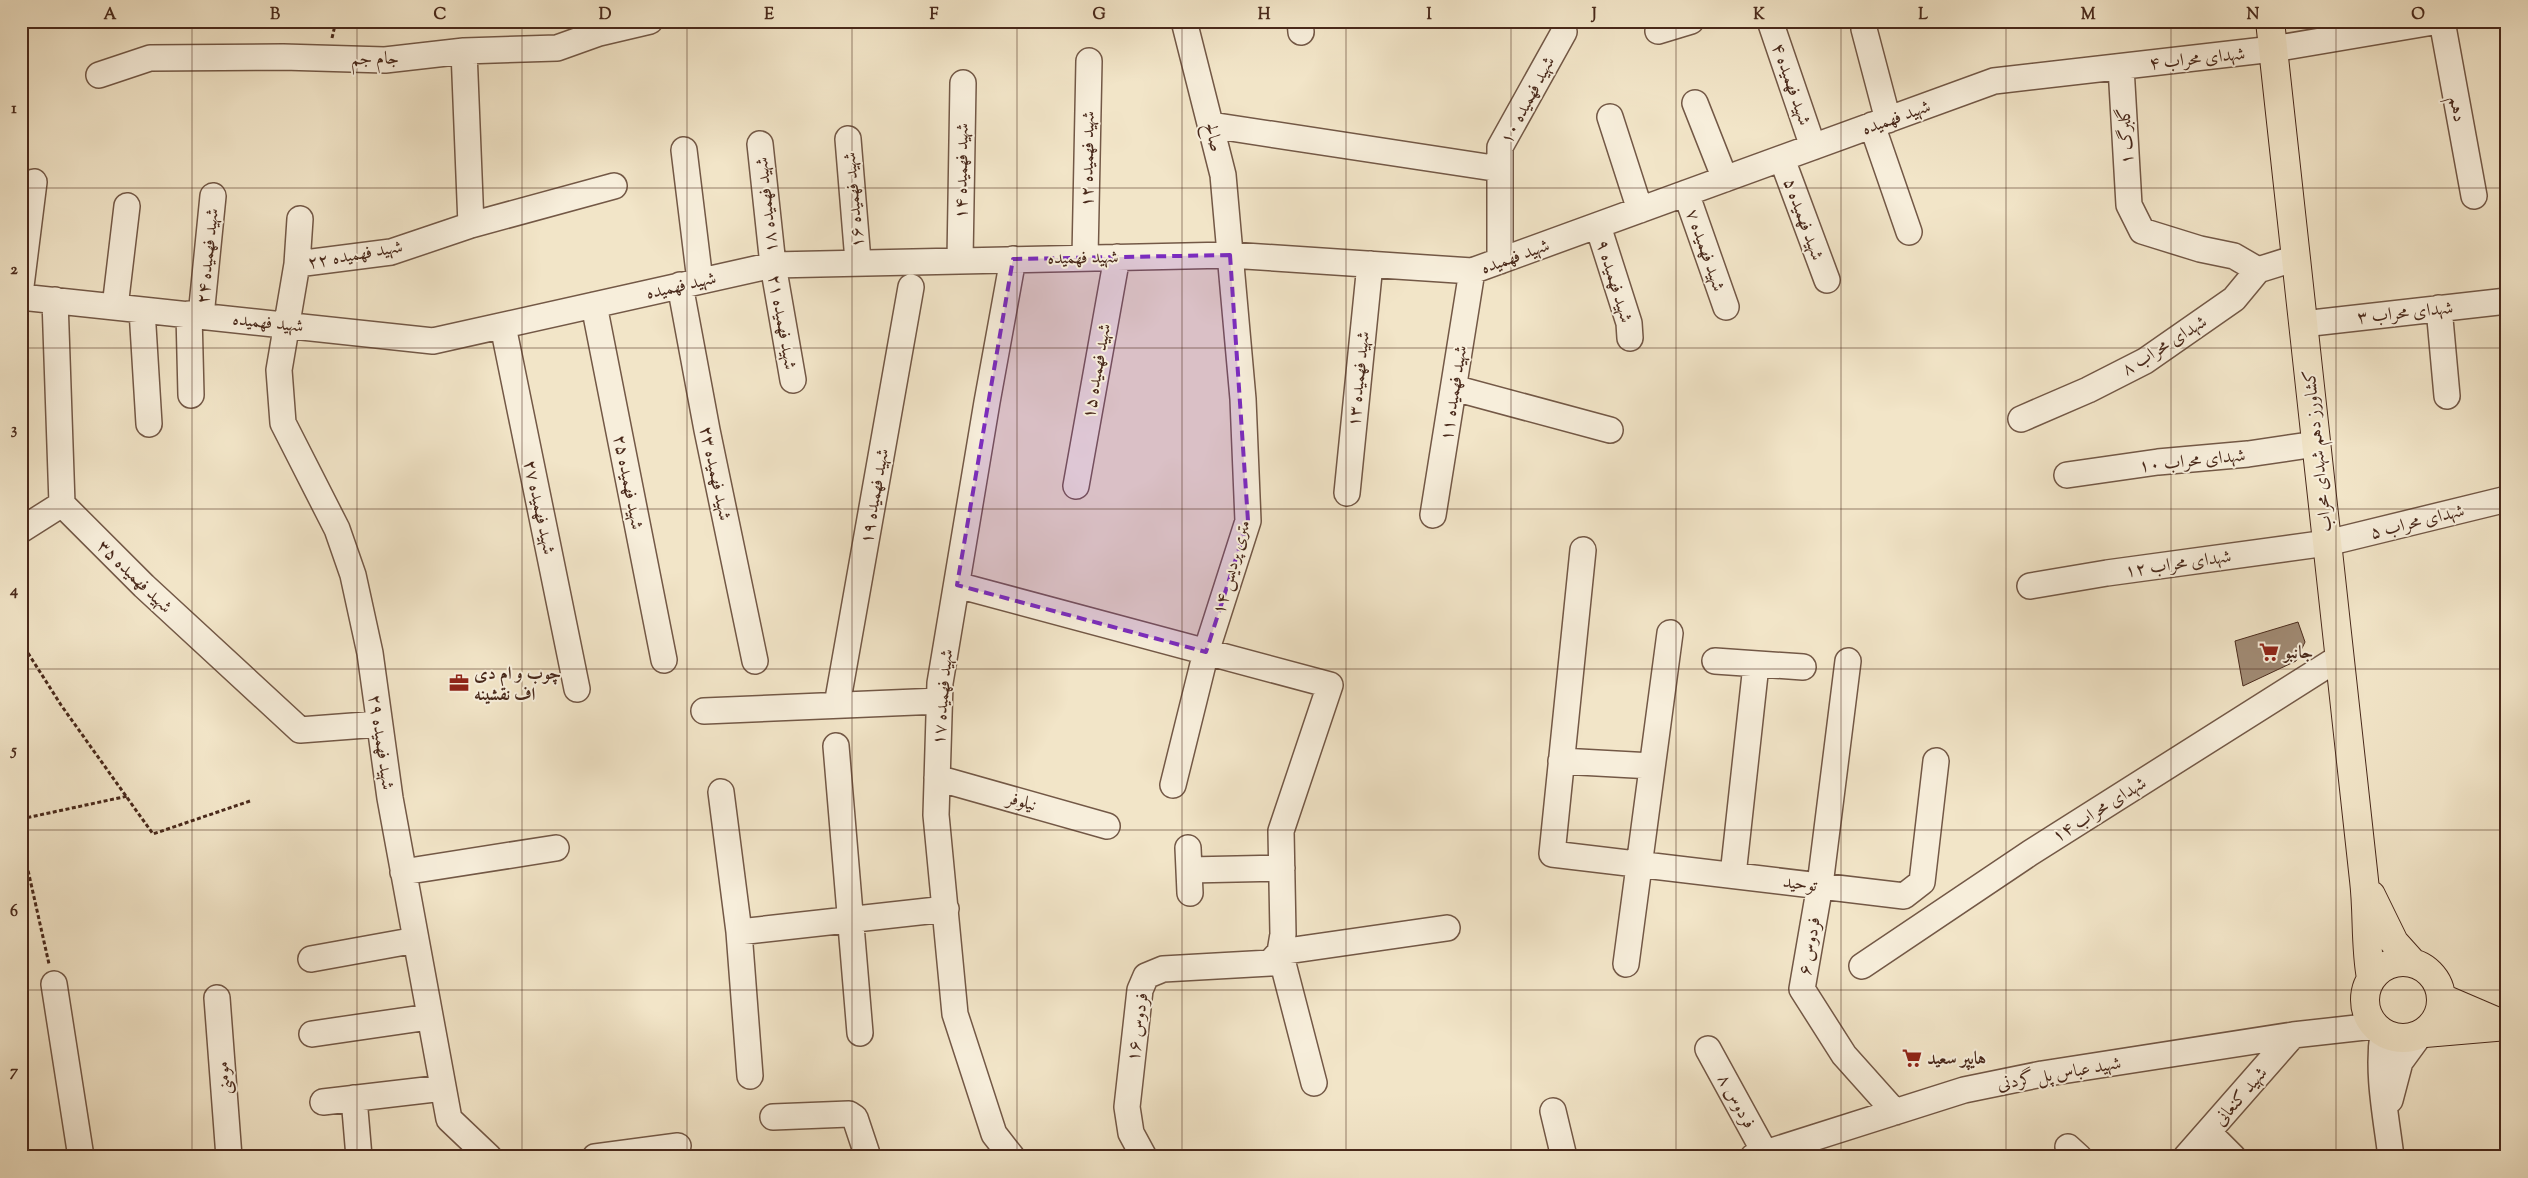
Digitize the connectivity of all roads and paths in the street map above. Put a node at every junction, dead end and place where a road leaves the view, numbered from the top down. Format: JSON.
{"nodes":[{"id":1,"x":650,"y":21,"type":"edge"},
{"id":2,"x":1184,"y":21,"type":"edge"},
{"id":3,"x":1691,"y":21,"type":"edge"},
{"id":4,"x":1770,"y":21,"type":"edge"},
{"id":5,"x":2270,"y":21,"type":"edge"},
{"id":6,"x":2440,"y":21,"type":"edge"},
{"id":7,"x":1864,"y":29,"type":"dead end"},
{"id":8,"x":571,"y":31,"type":"edge"},
{"id":9,"x":1658,"y":31,"type":"dead end"},
{"id":10,"x":1564,"y":32,"type":"dead end"},
{"id":11,"x":2273,"y":50,"type":"junction"},
{"id":12,"x":464,"y":51,"type":"junction"},
{"id":13,"x":1089,"y":61,"type":"dead end"},
{"id":14,"x":2121,"y":67,"type":"junction"},
{"id":15,"x":99,"y":75,"type":"dead end"},
{"id":16,"x":963,"y":83,"type":"dead end"},
{"id":17,"x":1695,"y":103,"type":"dead end"},
{"id":18,"x":1610,"y":117,"type":"dead end"},
{"id":19,"x":1880,"y":122,"type":"junction"},
{"id":20,"x":1211,"y":125,"type":"junction"},
{"id":21,"x":848,"y":139,"type":"dead end"},
{"id":22,"x":760,"y":144,"type":"dead end"},
{"id":23,"x":1813,"y":147,"type":"junction"},
{"id":24,"x":684,"y":150,"type":"dead end"},
{"id":25,"x":1782,"y":158,"type":"junction"},
{"id":26,"x":1500,"y":169,"type":"junction"},
{"id":27,"x":1725,"y":179,"type":"junction"},
{"id":28,"x":34,"y":182,"type":"dead end"},
{"id":29,"x":614,"y":186,"type":"dead end"},
{"id":30,"x":1686,"y":193,"type":"junction"},
{"id":31,"x":213,"y":196,"type":"dead end"},
{"id":32,"x":2474,"y":196,"type":"dead end"},
{"id":33,"x":126,"y":206,"type":"dead end"},
{"id":34,"x":1640,"y":210,"type":"junction"},
{"id":35,"x":300,"y":219,"type":"dead end"},
{"id":36,"x":471,"y":225,"type":"junction"},
{"id":37,"x":1598,"y":226,"type":"junction"},
{"id":38,"x":1909,"y":232,"type":"dead end"},
{"id":39,"x":1230,"y":255,"type":"junction"},
{"id":40,"x":1085,"y":257,"type":"junction"},
{"id":41,"x":1117,"y":257,"type":"junction"},
{"id":42,"x":2296,"y":258,"type":"junction"},
{"id":43,"x":1013,"y":259,"type":"junction"},
{"id":44,"x":960,"y":260,"type":"junction"},
{"id":45,"x":858,"y":261,"type":"junction"},
{"id":46,"x":1500,"y":261,"type":"junction"},
{"id":47,"x":297,"y":264,"type":"junction"},
{"id":48,"x":1370,"y":264,"type":"junction"},
{"id":49,"x":773,"y":265,"type":"junction"},
{"id":50,"x":2258,"y":270,"type":"junction"},
{"id":51,"x":1472,"y":271,"type":"junction"},
{"id":52,"x":1827,"y":280,"type":"dead end"},
{"id":53,"x":690,"y":283,"type":"junction"},
{"id":54,"x":21,"y":286,"type":"edge"},
{"id":55,"x":911,"y":287,"type":"dead end"},
{"id":56,"x":21,"y":297,"type":"edge"},
{"id":57,"x":55,"y":300,"type":"junction"},
{"id":58,"x":2507,"y":301,"type":"edge"},
{"id":59,"x":594,"y":305,"type":"junction"},
{"id":60,"x":115,"y":307,"type":"junction"},
{"id":61,"x":1726,"y":307,"type":"dead end"},
{"id":62,"x":2439,"y":308,"type":"junction"},
{"id":63,"x":142,"y":310,"type":"junction"},
{"id":64,"x":195,"y":315,"type":"junction"},
{"id":65,"x":286,"y":324,"type":"junction"},
{"id":66,"x":2303,"y":324,"type":"junction"},
{"id":67,"x":503,"y":326,"type":"junction"},
{"id":68,"x":1630,"y":338,"type":"dead end"},
{"id":69,"x":794,"y":380,"type":"dead end"},
{"id":70,"x":1454,"y":388,"type":"junction"},
{"id":71,"x":191,"y":395,"type":"dead end"},
{"id":72,"x":2448,"y":396,"type":"dead end"},
{"id":73,"x":2021,"y":419,"type":"dead end"},
{"id":74,"x":149,"y":424,"type":"dead end"},
{"id":75,"x":1610,"y":430,"type":"dead end"},
{"id":76,"x":2316,"y":444,"type":"junction"},
{"id":77,"x":2067,"y":475,"type":"dead end"},
{"id":78,"x":1076,"y":486,"type":"dead end"},
{"id":79,"x":1347,"y":493,"type":"dead end"},
{"id":80,"x":2507,"y":499,"type":"edge"},
{"id":81,"x":62,"y":504,"type":"junction"},
{"id":82,"x":1433,"y":515,"type":"dead end"},
{"id":83,"x":21,"y":530,"type":"edge"},
{"id":84,"x":2327,"y":542,"type":"junction"},
{"id":85,"x":1583,"y":550,"type":"dead end"},
{"id":86,"x":956,"y":585,"type":"junction"},
{"id":87,"x":2030,"y":586,"type":"dead end"},
{"id":88,"x":1670,"y":633,"type":"dead end"},
{"id":89,"x":21,"y":642,"type":"edge"},
{"id":90,"x":1206,"y":652,"type":"junction"},
{"id":91,"x":2340,"y":657,"type":"junction"},
{"id":92,"x":664,"y":660,"type":"dead end"},
{"id":93,"x":755,"y":661,"type":"dead end"},
{"id":94,"x":1715,"y":661,"type":"dead end"},
{"id":95,"x":1848,"y":661,"type":"dead end"},
{"id":96,"x":1756,"y":665,"type":"junction"},
{"id":97,"x":1803,"y":666,"type":"dead end"},
{"id":98,"x":577,"y":688,"type":"dead end"},
{"id":99,"x":939,"y":701,"type":"junction"},
{"id":100,"x":837,"y":705,"type":"junction"},
{"id":101,"x":704,"y":711,"type":"dead end"},
{"id":102,"x":380,"y":724,"type":"junction"},
{"id":103,"x":836,"y":746,"type":"dead end"},
{"id":104,"x":1936,"y":760,"type":"dead end"},
{"id":105,"x":1561,"y":761,"type":"junction"},
{"id":106,"x":1652,"y":766,"type":"junction"},
{"id":107,"x":937,"y":778,"type":"junction"},
{"id":108,"x":1173,"y":785,"type":"dead end"},
{"id":109,"x":721,"y":792,"type":"dead end"},
{"id":110,"x":128,"y":796,"type":"junction"},
{"id":111,"x":250,"y":801,"type":"dead end"},
{"id":112,"x":21,"y":819,"type":"edge"},
{"id":113,"x":1107,"y":826,"type":"dead end"},
{"id":114,"x":21,"y":839,"type":"edge"},
{"id":115,"x":556,"y":848,"type":"dead end"},
{"id":116,"x":1639,"y":864,"type":"junction"},
{"id":117,"x":1282,"y":868,"type":"junction"},
{"id":118,"x":1189,"y":870,"type":"dead end"},
{"id":119,"x":403,"y":872,"type":"junction"},
{"id":120,"x":1733,"y":875,"type":"junction"},
{"id":121,"x":2364,"y":880,"type":"junction"},
{"id":122,"x":1820,"y":885,"type":"junction"},
{"id":123,"x":946,"y":909,"type":"junction"},
{"id":124,"x":851,"y":919,"type":"junction"},
{"id":125,"x":1447,"y":928,"type":"dead end"},
{"id":126,"x":739,"y":932,"type":"junction"},
{"id":127,"x":416,"y":940,"type":"junction"},
{"id":128,"x":1280,"y":952,"type":"junction"},
{"id":129,"x":310,"y":959,"type":"dead end"},
{"id":130,"x":2412,"y":962,"type":"junction"},
{"id":131,"x":1626,"y":964,"type":"dead end"},
{"id":132,"x":1862,"y":966,"type":"dead end"},
{"id":133,"x":2371,"y":978,"type":"junction"},
{"id":134,"x":54,"y":984,"type":"joint"},
{"id":135,"x":217,"y":998,"type":"dead end"},
{"id":136,"x":2442,"y":998,"type":"junction"},
{"id":137,"x":429,"y":1017,"type":"junction"},
{"id":138,"x":2507,"y":1026,"type":"edge"},
{"id":139,"x":2379,"y":1030,"type":"junction"},
{"id":140,"x":860,"y":1033,"type":"dead end"},
{"id":141,"x":312,"y":1034,"type":"dead end"},
{"id":142,"x":2422,"y":1034,"type":"junction"},
{"id":143,"x":2293,"y":1035,"type":"junction"},
{"id":144,"x":1708,"y":1049,"type":"dead end"},
{"id":145,"x":750,"y":1076,"type":"dead end"},
{"id":146,"x":1314,"y":1083,"type":"dead end"},
{"id":147,"x":443,"y":1088,"type":"junction"},
{"id":148,"x":354,"y":1098,"type":"junction"},
{"id":149,"x":323,"y":1102,"type":"dead end"},
{"id":150,"x":1554,"y":1112,"type":"dead end"},
{"id":151,"x":1894,"y":1112,"type":"junction"},
{"id":152,"x":774,"y":1117,"type":"dead end"},
{"id":153,"x":2387,"y":1120,"type":"junction"},
{"id":154,"x":2209,"y":1133,"type":"junction"},
{"id":155,"x":678,"y":1146,"type":"dead end"},
{"id":156,"x":1759,"y":1155,"type":"edge"},
{"id":157,"x":81,"y":1157,"type":"edge"},
{"id":158,"x":229,"y":1157,"type":"edge"},
{"id":159,"x":359,"y":1157,"type":"edge"},
{"id":160,"x":489,"y":1157,"type":"edge"},
{"id":161,"x":595,"y":1157,"type":"edge"},
{"id":162,"x":868,"y":1157,"type":"edge"},
{"id":163,"x":1012,"y":1157,"type":"edge"},
{"id":164,"x":1144,"y":1157,"type":"edge"},
{"id":165,"x":1564,"y":1157,"type":"edge"},
{"id":166,"x":2186,"y":1157,"type":"edge"},
{"id":167,"x":2232,"y":1157,"type":"edge"},
{"id":168,"x":2391,"y":1157,"type":"edge"}],
"edges":[{"from":1,"to":8,"type":"street","name":"جام جم"},
{"from":2,"to":20,"type":"street","name":"صالح"},
{"from":3,"to":9,"type":"street"},
{"from":4,"to":23,"type":"street","name":"شهید فهمیده ۴"},
{"from":5,"to":11,"type":"main road","name":"کشاورز دهم شهدای محراب"},
{"from":6,"to":11,"type":"street","name":"شهدای محراب ۴"},
{"from":6,"to":32,"type":"street","name":"دهم"},
{"from":7,"to":19,"type":"street"},
{"from":8,"to":12,"type":"street","name":"جام جم"},
{"from":10,"to":26,"type":"street","name":"شهید فهمیده ۱۰"},
{"from":11,"to":14,"type":"street","name":"شهدای محراب ۴"},
{"from":11,"to":42,"type":"main road","name":"کشاورز دهم شهدای محراب"},
{"from":12,"to":15,"type":"street","name":"جام جم"},
{"from":12,"to":36,"type":"street"},
{"from":13,"to":40,"type":"street","name":"شهید فهمیده ۱۲"},
{"from":14,"to":19,"type":"street","name":"شهید فهمیده"},
{"from":14,"to":50,"type":"street","name":"گلبرگ ۱"},
{"from":16,"to":44,"type":"street","name":"شهید فهمیده ۱۴"},
{"from":17,"to":27,"type":"street"},
{"from":18,"to":34,"type":"street"},
{"from":19,"to":23,"type":"street","name":"شهید فهمیده"},
{"from":19,"to":38,"type":"street"},
{"from":20,"to":26,"type":"street"},
{"from":20,"to":39,"type":"street","name":"صالح"},
{"from":21,"to":45,"type":"street","name":"شهید فهمیده ۱۶"},
{"from":22,"to":49,"type":"street","name":"شهید فهمیده ۱۸"},
{"from":23,"to":25,"type":"street","name":"شهید فهمیده"},
{"from":24,"to":53,"type":"street","name":"شهید فهمیده ۲۳"},
{"from":25,"to":27,"type":"street","name":"شهید فهمیده"},
{"from":25,"to":52,"type":"street","name":"شهید فهمیده ۵"},
{"from":26,"to":46,"type":"street","name":"شهید فهمیده ۱۰"},
{"from":27,"to":30,"type":"street","name":"شهید فهمیده"},
{"from":28,"to":54,"type":"street"},
{"from":29,"to":36,"type":"street","name":"شهید فهمیده ۲۲"},
{"from":30,"to":34,"type":"street","name":"شهید فهمیده"},
{"from":30,"to":61,"type":"street","name":"شهید فهمیده ۷"},
{"from":31,"to":64,"type":"street","name":"شهید فهمیده ۲۴"},
{"from":33,"to":60,"type":"street"},
{"from":34,"to":37,"type":"street","name":"شهید فهمیده"},
{"from":35,"to":47,"type":"street"},
{"from":36,"to":47,"type":"street","name":"شهید فهمیده ۲۲"},
{"from":37,"to":46,"type":"street","name":"شهید فهمیده"},
{"from":37,"to":68,"type":"street","name":"شهید فهمیده ۹"},
{"from":39,"to":41,"type":"street","name":"شهید فهمیده"},
{"from":39,"to":48,"type":"street","name":"شهید فهمیده"},
{"from":39,"to":90,"type":"street","name":"۱۴ متری پردیس"},
{"from":40,"to":41,"type":"street","name":"شهید فهمیده"},
{"from":40,"to":43,"type":"street","name":"شهید فهمیده"},
{"from":41,"to":78,"type":"street","name":"شهید فهمیده ۱۵"},
{"from":42,"to":50,"type":"street"},
{"from":42,"to":66,"type":"main road","name":"کشاورز دهم شهدای محراب"},
{"from":43,"to":44,"type":"street","name":"شهید فهمیده"},
{"from":43,"to":86,"type":"street","name":"شهید فهمیده ۱۷"},
{"from":44,"to":45,"type":"street","name":"شهید فهمیده"},
{"from":45,"to":49,"type":"street","name":"شهید فهمیده"},
{"from":46,"to":51,"type":"street","name":"شهید فهمیده"},
{"from":47,"to":65,"type":"street","name":"شهید فهمیده ۲۲"},
{"from":48,"to":51,"type":"street","name":"شهید فهمیده"},
{"from":48,"to":79,"type":"street","name":"شهید فهمیده ۱۳"},
{"from":49,"to":53,"type":"street","name":"شهید فهمیده"},
{"from":49,"to":69,"type":"street","name":"شهید فهمیده ۲۱"},
{"from":50,"to":73,"type":"street","name":"شهدای محراب ۸"},
{"from":51,"to":70,"type":"street","name":"شهید فهمیده ۱۱"},
{"from":53,"to":59,"type":"street","name":"شهید فهمیده"},
{"from":53,"to":93,"type":"street","name":"شهید فهمیده ۲۳"},
{"from":55,"to":100,"type":"street","name":"شهید فهمیده ۱۹"},
{"from":56,"to":57,"type":"street","name":"شهید فهمیده"},
{"from":57,"to":60,"type":"street","name":"شهید فهمیده"},
{"from":57,"to":81,"type":"street"},
{"from":58,"to":62,"type":"street","name":"شهدای محراب ۳"},
{"from":59,"to":67,"type":"street","name":"شهید فهمیده"},
{"from":59,"to":92,"type":"street","name":"شهید فهمیده ۲۵"},
{"from":60,"to":63,"type":"street","name":"شهید فهمیده"},
{"from":62,"to":66,"type":"street","name":"شهدای محراب ۳"},
{"from":62,"to":72,"type":"street"},
{"from":63,"to":64,"type":"street","name":"شهید فهمیده"},
{"from":63,"to":74,"type":"street"},
{"from":64,"to":65,"type":"street","name":"شهید فهمیده"},
{"from":64,"to":71,"type":"street","name":"شهید فهمیده ۲۴"},
{"from":65,"to":67,"type":"street","name":"شهید فهمیده"},
{"from":65,"to":102,"type":"street","name":"شهید فهمیده ۲۹"},
{"from":66,"to":76,"type":"main road","name":"کشاورز دهم شهدای محراب"},
{"from":67,"to":98,"type":"street","name":"شهید فهمیده ۲۷"},
{"from":70,"to":75,"type":"street"},
{"from":70,"to":82,"type":"street","name":"شهید فهمیده ۱۱"},
{"from":76,"to":77,"type":"street","name":"شهدای محراب ۱۰"},
{"from":76,"to":84,"type":"main road","name":"کشاورز دهم شهدای محراب"},
{"from":80,"to":84,"type":"street","name":"شهدای محراب ۵"},
{"from":81,"to":83,"type":"street"},
{"from":81,"to":102,"type":"street","name":"شهید فهمیده ۳۵"},
{"from":84,"to":87,"type":"street","name":"شهدای محراب ۱۲"},
{"from":84,"to":91,"type":"main road","name":"کشاورز دهم شهدای محراب"},
{"from":85,"to":105,"type":"street"},
{"from":86,"to":90,"type":"street"},
{"from":86,"to":99,"type":"street","name":"شهید فهمیده ۱۷"},
{"from":88,"to":106,"type":"street"},
{"from":89,"to":110,"type":"path"},
{"from":90,"to":108,"type":"street","name":"۱۴ متری پردیس"},
{"from":90,"to":117,"type":"street"},
{"from":91,"to":121,"type":"main road","name":"کشاورز دهم شهدای محراب"},
{"from":91,"to":132,"type":"street","name":"شهدای محراب ۱۴"},
{"from":94,"to":96,"type":"street"},
{"from":95,"to":122,"type":"street","name":"فردوس ۶"},
{"from":96,"to":97,"type":"street"},
{"from":96,"to":120,"type":"street"},
{"from":99,"to":100,"type":"street"},
{"from":99,"to":107,"type":"street","name":"شهید فهمیده ۱۷"},
{"from":100,"to":101,"type":"street"},
{"from":102,"to":119,"type":"street","name":"شهید فهمیده ۲۹"},
{"from":103,"to":124,"type":"street"},
{"from":104,"to":122,"type":"street","name":"توحید"},
{"from":105,"to":106,"type":"street"},
{"from":105,"to":116,"type":"street","name":"توحید"},
{"from":106,"to":116,"type":"street"},
{"from":107,"to":113,"type":"street","name":"نیلوفر"},
{"from":107,"to":123,"type":"street","name":"شهید فهمیده ۱۷"},
{"from":109,"to":126,"type":"street"},
{"from":110,"to":111,"type":"path"},
{"from":110,"to":112,"type":"path"},
{"from":114,"to":134,"type":"path"},
{"from":115,"to":119,"type":"street"},
{"from":116,"to":120,"type":"street","name":"توحید"},
{"from":116,"to":131,"type":"street"},
{"from":117,"to":118,"type":"street"},
{"from":117,"to":128,"type":"street"},
{"from":119,"to":127,"type":"street","name":"شهید فهمیده ۲۹"},
{"from":120,"to":122,"type":"street","name":"توحید"},
{"from":121,"to":130,"type":"main road"},
{"from":121,"to":133,"type":"main road","name":"کشاورز دهم شهدای محراب"},
{"from":122,"to":151,"type":"street","name":"فردوس ۶"},
{"from":123,"to":124,"type":"street"},
{"from":123,"to":163,"type":"street","name":"شهید فهمیده ۱۷"},
{"from":124,"to":126,"type":"street"},
{"from":124,"to":140,"type":"street"},
{"from":125,"to":128,"type":"street"},
{"from":126,"to":145,"type":"street"},
{"from":127,"to":129,"type":"street"},
{"from":127,"to":137,"type":"street","name":"شهید فهمیده ۲۹"},
{"from":128,"to":146,"type":"street"},
{"from":128,"to":164,"type":"street","name":"فردوس ۱۶"},
{"from":130,"to":133,"type":"main road"},
{"from":130,"to":136,"type":"main road"},
{"from":133,"to":139,"type":"main road"},
{"from":134,"to":157,"type":"street"},
{"from":135,"to":158,"type":"street","name":"مومنی"},
{"from":136,"to":138,"type":"main road"},
{"from":136,"to":142,"type":"main road"},
{"from":137,"to":141,"type":"street"},
{"from":137,"to":147,"type":"street","name":"شهید فهمیده ۲۹"},
{"from":138,"to":142,"type":"main road"},
{"from":139,"to":142,"type":"main road"},
{"from":139,"to":143,"type":"street","name":"شهید عباس پل گردنی"},
{"from":139,"to":153,"type":"street"},
{"from":142,"to":153,"type":"street"},
{"from":143,"to":151,"type":"street","name":"شهید عباس پل گردنی"},
{"from":143,"to":154,"type":"street","name":"شهید کنعانی"},
{"from":144,"to":156,"type":"street","name":"فردوس ۸"},
{"from":147,"to":148,"type":"street"},
{"from":147,"to":160,"type":"street","name":"شهید فهمیده ۲۹"},
{"from":148,"to":149,"type":"street"},
{"from":148,"to":159,"type":"street"},
{"from":150,"to":165,"type":"street"},
{"from":151,"to":156,"type":"street","name":"شهید عباس پل گردنی"},
{"from":152,"to":162,"type":"street"},
{"from":153,"to":168,"type":"street"},
{"from":154,"to":166,"type":"street","name":"شهید کنعانی"},
{"from":154,"to":167,"type":"street"},
{"from":155,"to":161,"type":"street"}]}
